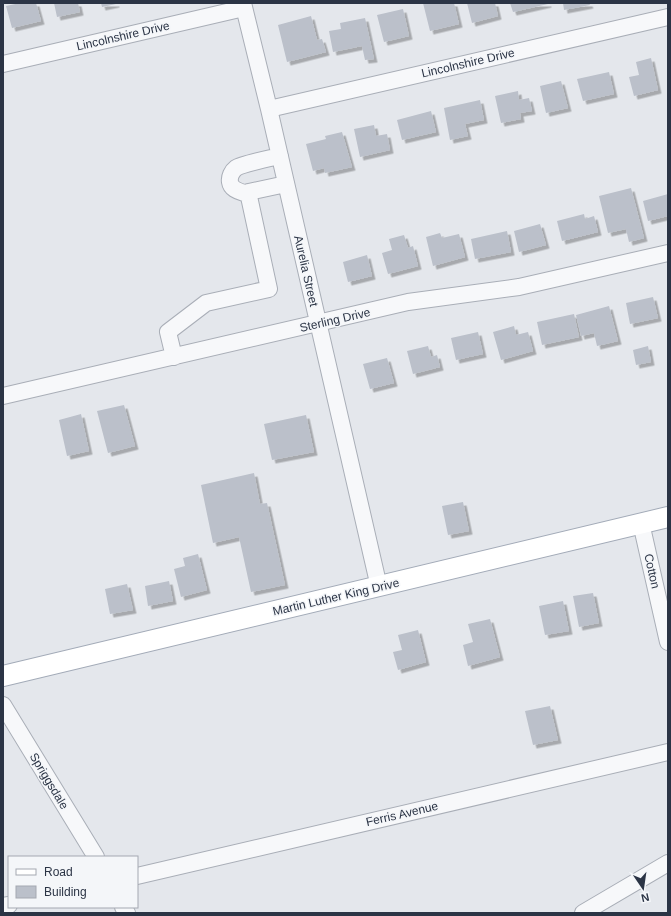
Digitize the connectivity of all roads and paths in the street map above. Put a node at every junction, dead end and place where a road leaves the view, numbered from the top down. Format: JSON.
{"nodes":[{"id":1,"x":243,"y":6,"type":"edge"},
{"id":2,"x":668,"y":17,"type":"edge"},
{"id":3,"x":3,"y":64,"type":"edge"},
{"id":4,"x":269,"y":109,"type":"junction"},
{"id":5,"x":280,"y":156,"type":"junction"},
{"id":6,"x":286,"y":184,"type":"junction"},
{"id":7,"x":248,"y":192,"type":"junction"},
{"id":8,"x":668,"y":252,"type":"edge"},
{"id":9,"x":319,"y":324,"type":"junction"},
{"id":10,"x":174,"y":357,"type":"junction"},
{"id":11,"x":3,"y":396,"type":"edge"},
{"id":12,"x":668,"y":517,"type":"edge"},
{"id":13,"x":641,"y":523,"type":"junction"},
{"id":14,"x":379,"y":587,"type":"junction"},
{"id":15,"x":668,"y":642,"type":"edge"},
{"id":16,"x":3,"y":676,"type":"edge"},
{"id":17,"x":3,"y":705,"type":"edge"},
{"id":18,"x":668,"y":752,"type":"edge"},
{"id":19,"x":95,"y":856,"type":"edge"},
{"id":20,"x":668,"y":863,"type":"edge"},
{"id":21,"x":138,"y":876,"type":"edge"},
{"id":22,"x":583,"y":913,"type":"edge"}],
"edges":[{"from":1,"to":3,"type":"street","name":"Lincolnshire Drive"},
{"from":1,"to":4,"type":"street","name":"Aurelia Street"},
{"from":2,"to":4,"type":"street","name":"Lincolnshire Drive"},
{"from":4,"to":5,"type":"street","name":"Aurelia Street"},
{"from":5,"to":6,"type":"street","name":"Aurelia Street"},
{"from":5,"to":7,"type":"street"},
{"from":6,"to":7,"type":"street"},
{"from":6,"to":9,"type":"street","name":"Aurelia Street"},
{"from":7,"to":10,"type":"street"},
{"from":8,"to":9,"type":"street","name":"Sterling Drive"},
{"from":9,"to":10,"type":"street","name":"Sterling Drive"},
{"from":9,"to":14,"type":"street","name":"Aurelia Street"},
{"from":10,"to":11,"type":"street","name":"Sterling Drive"},
{"from":12,"to":13,"type":"main road","name":"Martin Luther King Drive"},
{"from":13,"to":14,"type":"main road","name":"Martin Luther King Drive"},
{"from":13,"to":15,"type":"street","name":"Cotton"},
{"from":14,"to":16,"type":"main road","name":"Martin Luther King Drive"},
{"from":17,"to":19,"type":"street","name":"Spriggsdale"},
{"from":18,"to":21,"type":"street","name":"Ferris Avenue"},
{"from":20,"to":22,"type":"street"}]}
